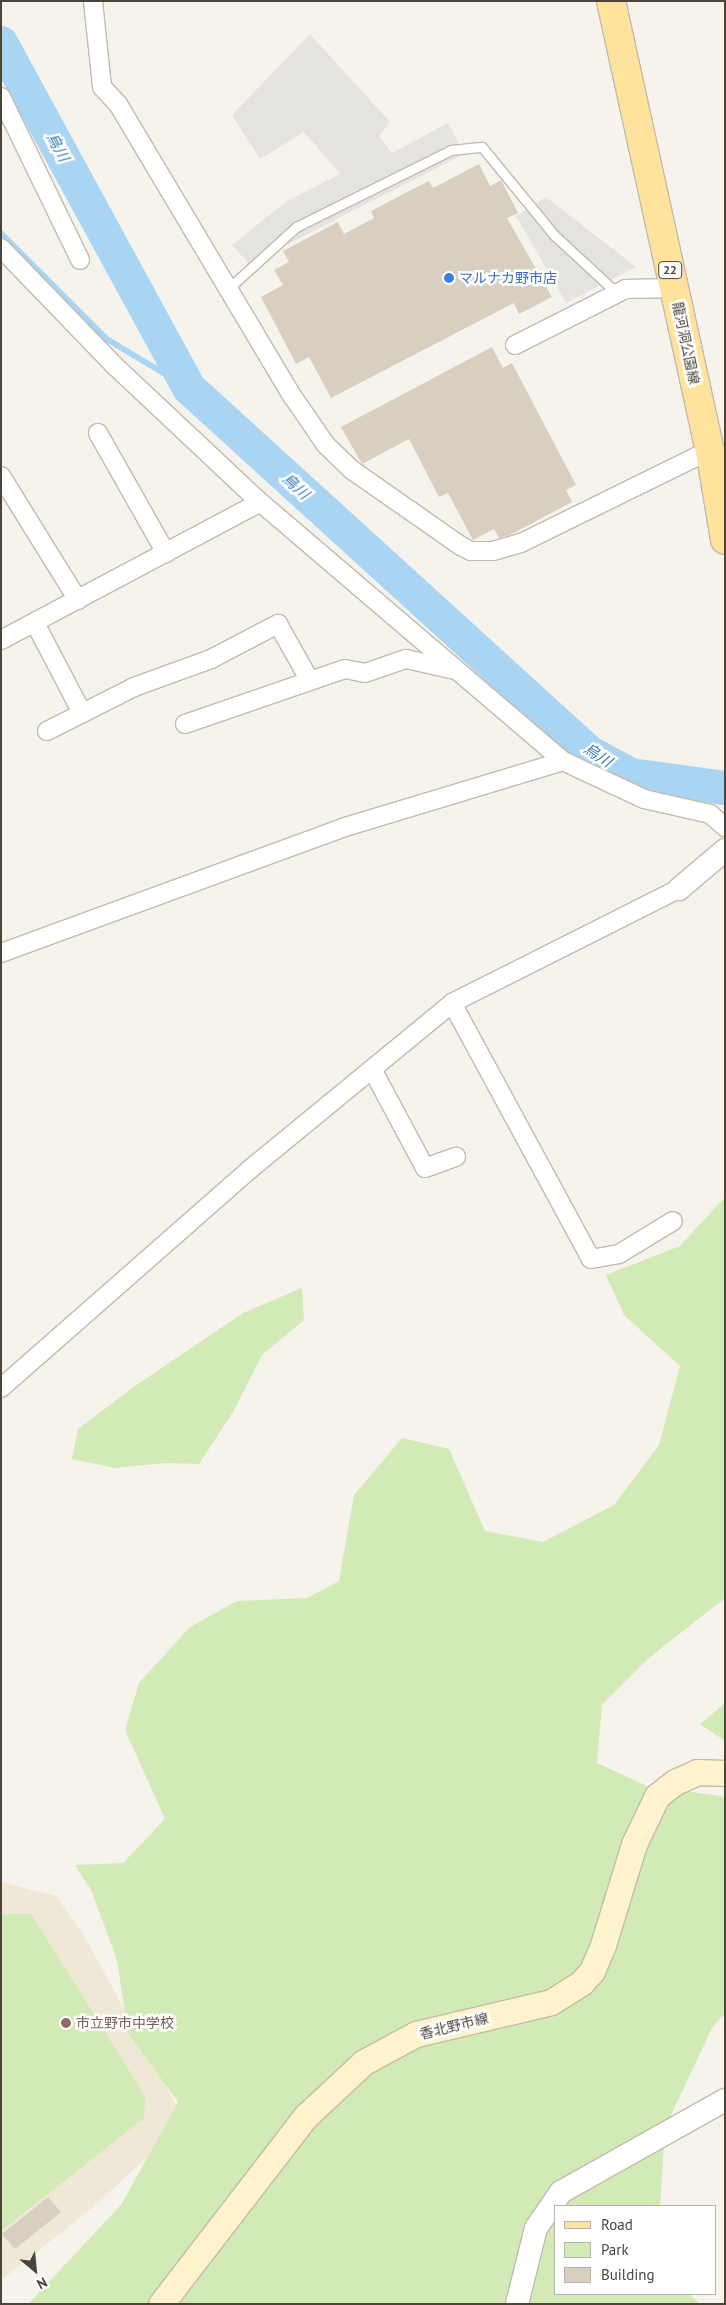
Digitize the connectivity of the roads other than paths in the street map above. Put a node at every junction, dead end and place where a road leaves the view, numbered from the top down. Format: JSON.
{"nodes":[{"id":1,"x":93,"y":1,"type":"edge"},
{"id":2,"x":611,"y":1,"type":"edge"},
{"id":3,"x":2,"y":102,"type":"edge"},
{"id":4,"x":1,"y":248,"type":"edge"},
{"id":5,"x":80,"y":260,"type":"dead end"},
{"id":6,"x":228,"y":288,"type":"junction"},
{"id":7,"x":674,"y":288,"type":"junction"},
{"id":8,"x":618,"y":294,"type":"junction"},
{"id":9,"x":515,"y":345,"type":"dead end"},
{"id":10,"x":98,"y":433,"type":"dead end"},
{"id":11,"x":710,"y":450,"type":"junction"},
{"id":12,"x":1,"y":476,"type":"edge"},
{"id":13,"x":260,"y":502,"type":"junction"},
{"id":14,"x":725,"y":540,"type":"edge"},
{"id":15,"x":166,"y":553,"type":"junction"},
{"id":16,"x":78,"y":600,"type":"junction"},
{"id":17,"x":35,"y":623,"type":"junction"},
{"id":18,"x":1,"y":640,"type":"edge"},
{"id":19,"x":458,"y":670,"type":"junction"},
{"id":20,"x":310,"y":681,"type":"junction"},
{"id":21,"x":82,"y":714,"type":"junction"},
{"id":22,"x":185,"y":724,"type":"dead end"},
{"id":23,"x":48,"y":731,"type":"dead end"},
{"id":24,"x":563,"y":760,"type":"junction"},
{"id":25,"x":725,"y":827,"type":"edge"},
{"id":26,"x":725,"y":850,"type":"edge"},
{"id":27,"x":679,"y":889,"type":"joint"},
{"id":28,"x":1,"y":953,"type":"edge"},
{"id":29,"x":452,"y":1003,"type":"junction"},
{"id":30,"x":372,"y":1069,"type":"junction"},
{"id":31,"x":456,"y":1157,"type":"dead end"},
{"id":32,"x":673,"y":1221,"type":"dead end"},
{"id":33,"x":1,"y":1388,"type":"edge"},
{"id":34,"x":725,"y":1773,"type":"edge"},
{"id":35,"x":722,"y":2103,"type":"edge"},
{"id":36,"x":161,"y":2304,"type":"edge"},
{"id":37,"x":517,"y":2304,"type":"edge"}],
"edges":[{"from":1,"to":6,"type":"street"},
{"from":2,"to":7,"type":"main road","name":"龍河洞公園線","number":"22"},
{"from":3,"to":5,"type":"street"},
{"from":4,"to":13,"type":"street"},
{"from":6,"to":8,"type":"lane"},
{"from":6,"to":11,"type":"street"},
{"from":7,"to":8,"type":"street"},
{"from":7,"to":11,"type":"main road","name":"龍河洞公園線","number":"22"},
{"from":8,"to":9,"type":"street"},
{"from":10,"to":15,"type":"street"},
{"from":11,"to":14,"type":"main road","name":"龍河洞公園線","number":"22"},
{"from":12,"to":16,"type":"street"},
{"from":13,"to":15,"type":"street"},
{"from":13,"to":19,"type":"street"},
{"from":15,"to":16,"type":"street"},
{"from":16,"to":17,"type":"street"},
{"from":17,"to":18,"type":"street"},
{"from":17,"to":21,"type":"street"},
{"from":19,"to":20,"type":"street"},
{"from":19,"to":24,"type":"street"},
{"from":20,"to":21,"type":"street"},
{"from":20,"to":22,"type":"street"},
{"from":21,"to":23,"type":"street"},
{"from":24,"to":25,"type":"street"},
{"from":24,"to":28,"type":"street"},
{"from":26,"to":27,"type":"street"},
{"from":27,"to":29,"type":"street"},
{"from":29,"to":30,"type":"street"},
{"from":29,"to":32,"type":"street"},
{"from":30,"to":31,"type":"street"},
{"from":30,"to":33,"type":"street"},
{"from":34,"to":36,"type":"main road","name":"香北野市線"},
{"from":35,"to":37,"type":"street"}]}
